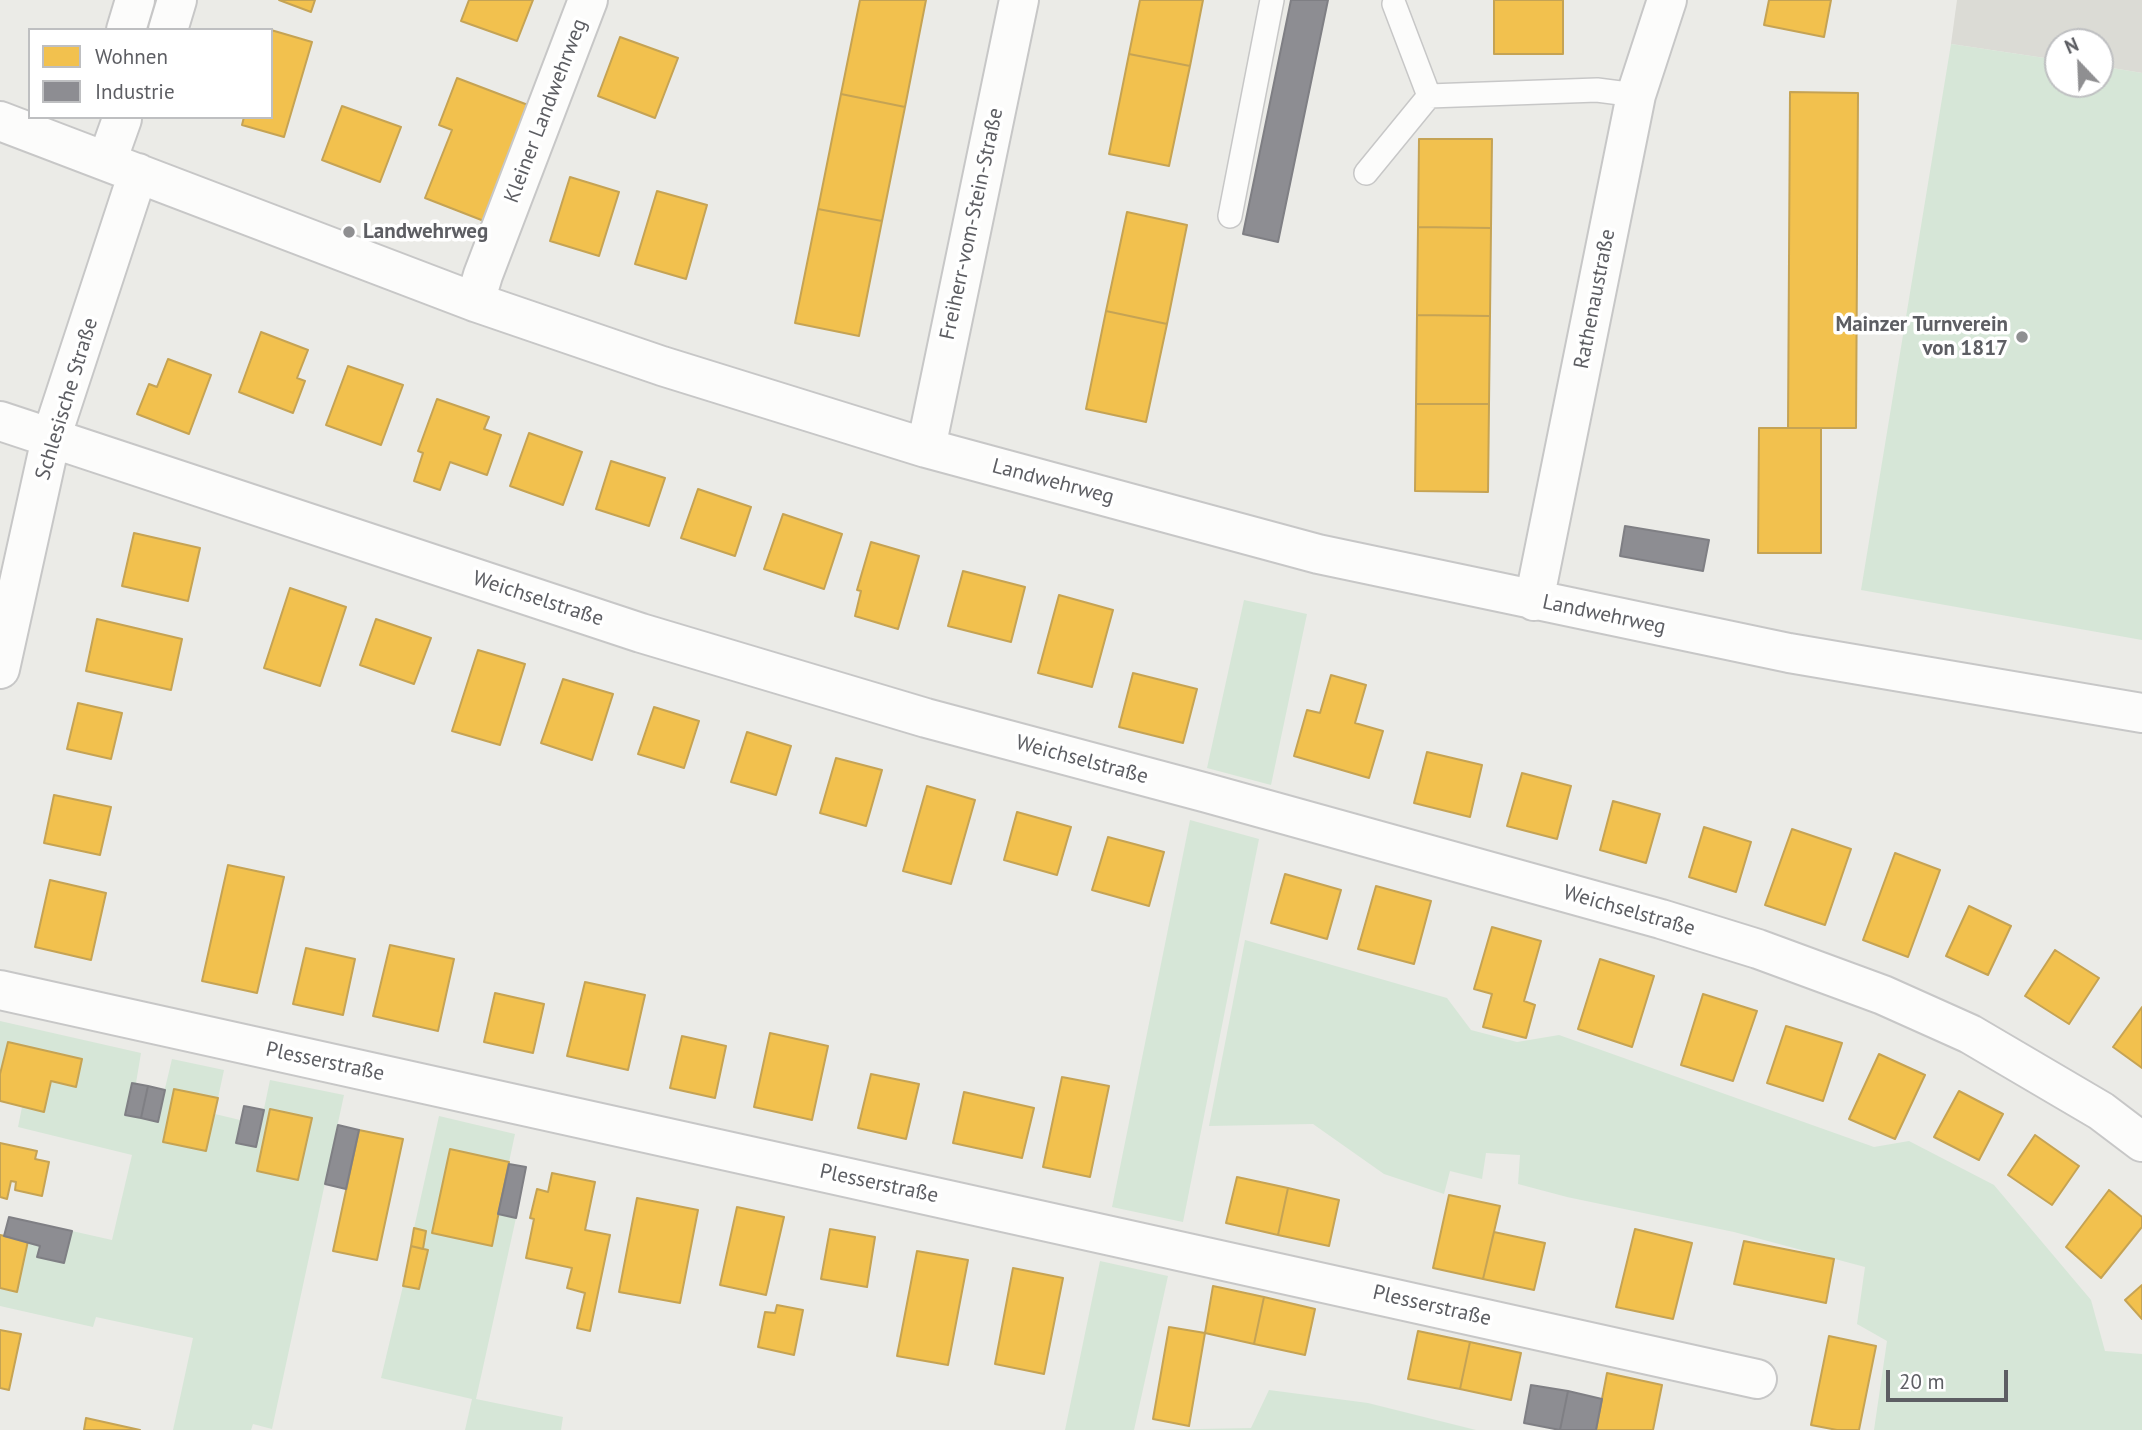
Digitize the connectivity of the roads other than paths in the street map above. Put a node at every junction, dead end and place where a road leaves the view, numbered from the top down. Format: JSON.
{"nodes":[{"id":1,"x":135,"y":0,"type":"edge"},
{"id":2,"x":177,"y":0,"type":"edge"},
{"id":3,"x":588,"y":0,"type":"edge"},
{"id":4,"x":1019,"y":0,"type":"edge"},
{"id":5,"x":1272,"y":0,"type":"edge"},
{"id":6,"x":1667,"y":0,"type":"edge"},
{"id":7,"x":1394,"y":4,"type":"dead end"},
{"id":8,"x":127,"y":28,"type":"edge"},
{"id":9,"x":169,"y":28,"type":"edge"},
{"id":10,"x":1429,"y":96,"type":"junction"},
{"id":11,"x":1636,"y":96,"type":"junction"},
{"id":12,"x":124,"y":119,"type":"edge"},
{"id":13,"x":0,"y":121,"type":"edge"},
{"id":14,"x":123,"y":167,"type":"junction"},
{"id":15,"x":1366,"y":173,"type":"dead end"},
{"id":16,"x":1230,"y":216,"type":"dead end"},
{"id":17,"x":475,"y":302,"type":"junction"},
{"id":18,"x":0,"y":421,"type":"edge"},
{"id":19,"x":51,"y":438,"type":"junction"},
{"id":20,"x":926,"y":448,"type":"junction"},
{"id":21,"x":1534,"y":601,"type":"junction"},
{"id":22,"x":0,"y":669,"type":"edge"},
{"id":23,"x":2142,"y":713,"type":"edge"},
{"id":24,"x":0,"y":990,"type":"edge"},
{"id":25,"x":2142,"y":1142,"type":"edge"},
{"id":26,"x":1757,"y":1378,"type":"dead end"}],
"edges":[{"from":1,"to":8,"type":"street"},
{"from":2,"to":9,"type":"street"},
{"from":3,"to":17,"type":"street","name":"Kleiner Landwehrweg"},
{"from":4,"to":20,"type":"street","name":"Freiherr-vom-Stein-Straße"},
{"from":5,"to":16,"type":"lane"},
{"from":6,"to":11,"type":"street","name":"Rathenaustraße"},
{"from":7,"to":10,"type":"lane"},
{"from":10,"to":11,"type":"lane"},
{"from":10,"to":15,"type":"lane"},
{"from":11,"to":21,"type":"street","name":"Rathenaustraße"},
{"from":12,"to":14,"type":"street","name":"Schlesische Straße"},
{"from":13,"to":14,"type":"street","name":"Landwehrweg"},
{"from":14,"to":17,"type":"street","name":"Landwehrweg"},
{"from":14,"to":19,"type":"street","name":"Schlesische Straße"},
{"from":17,"to":20,"type":"street","name":"Landwehrweg"},
{"from":18,"to":19,"type":"street","name":"Weichselstraße"},
{"from":19,"to":22,"type":"street","name":"Schlesische Straße"},
{"from":19,"to":25,"type":"street","name":"Weichselstraße"},
{"from":20,"to":21,"type":"street","name":"Landwehrweg"},
{"from":21,"to":23,"type":"street","name":"Landwehrweg"},
{"from":24,"to":26,"type":"street","name":"Plesserstraße"}]}
